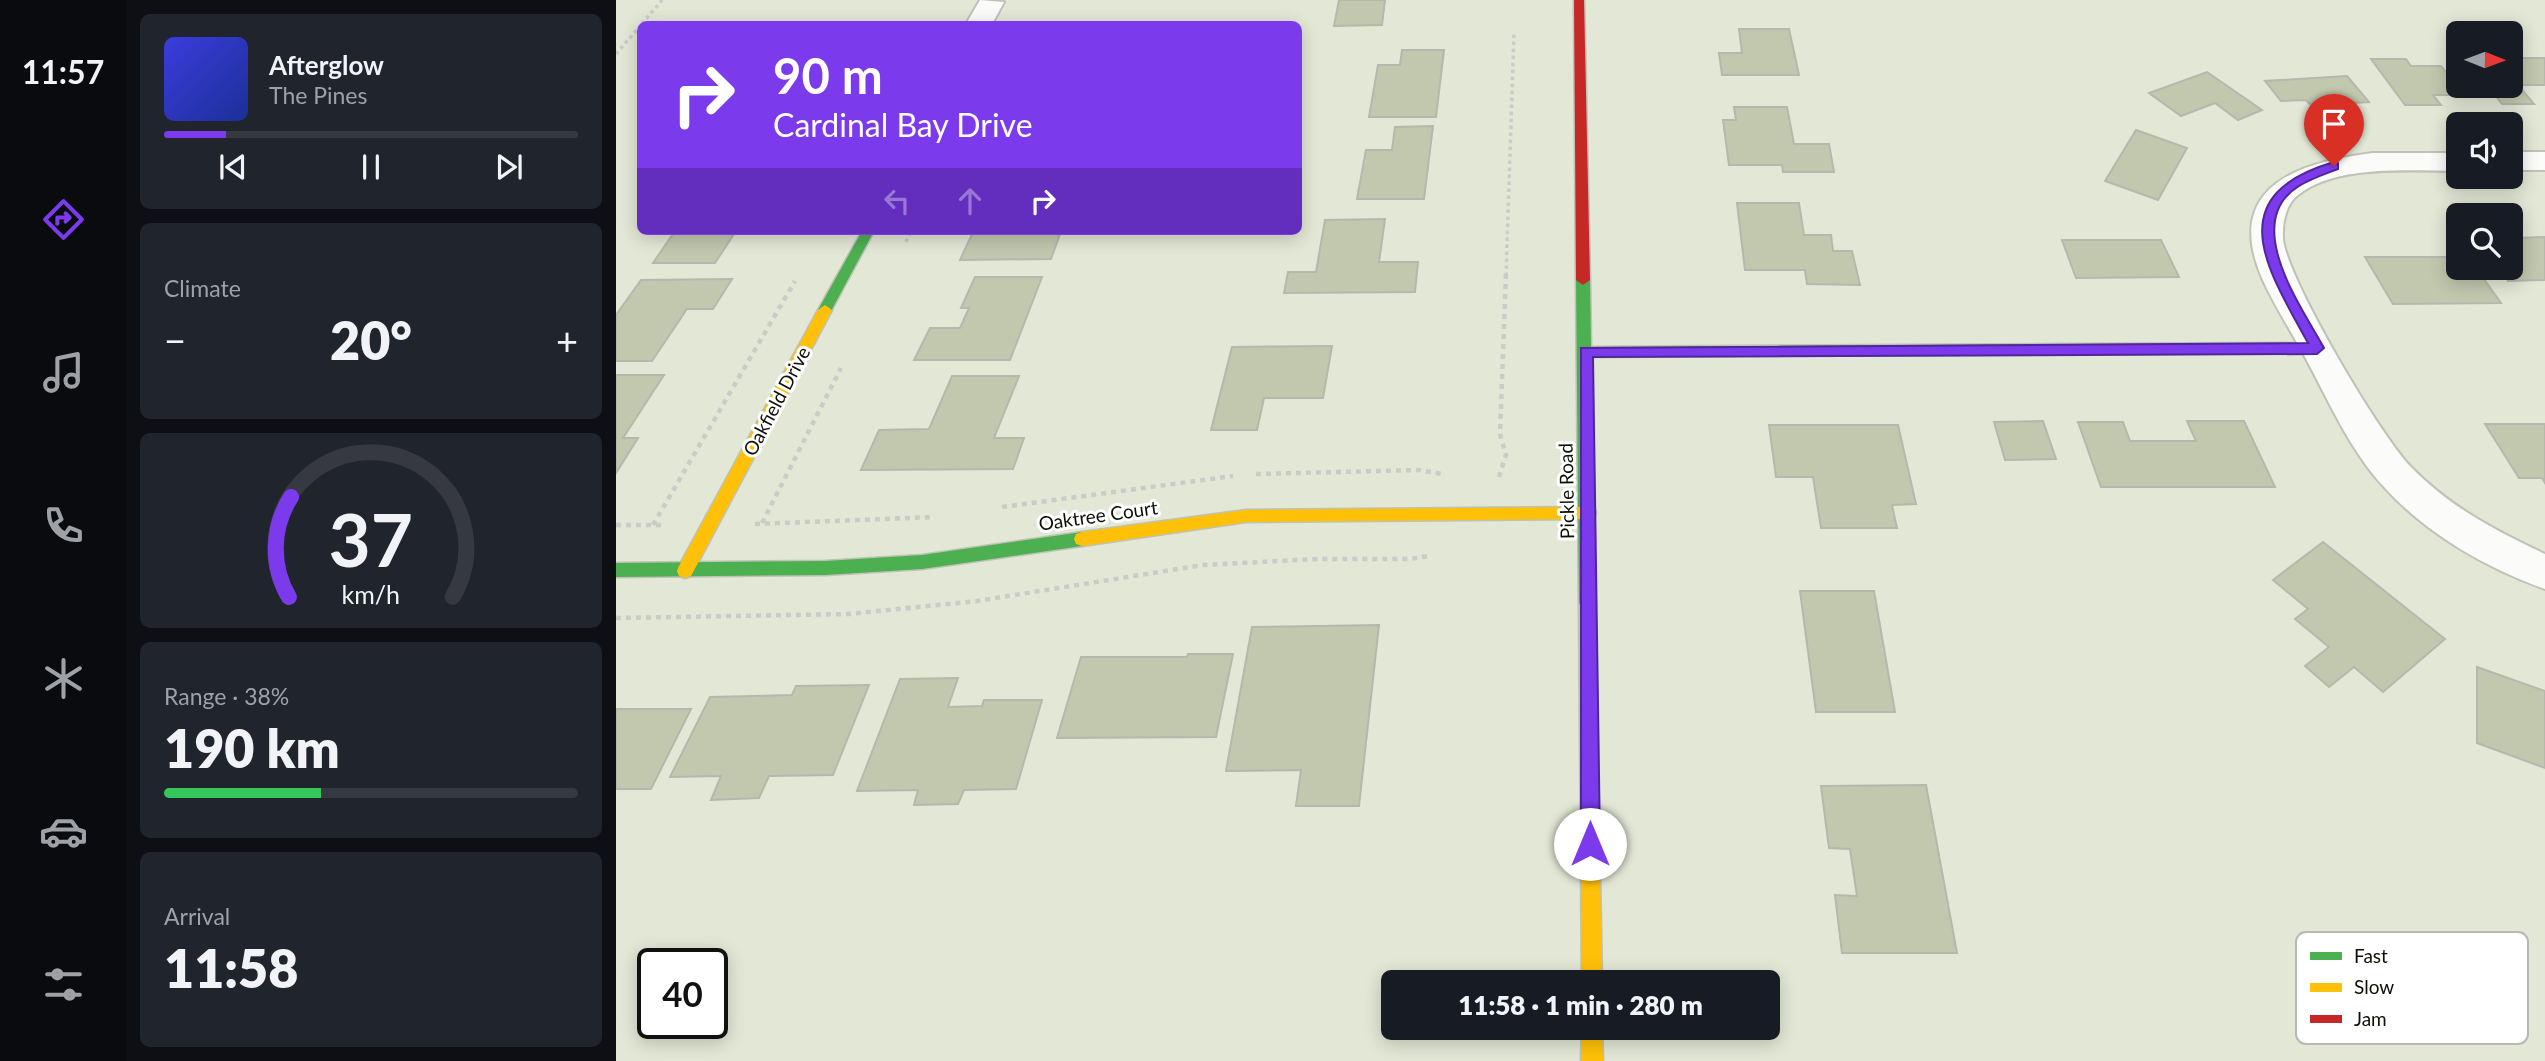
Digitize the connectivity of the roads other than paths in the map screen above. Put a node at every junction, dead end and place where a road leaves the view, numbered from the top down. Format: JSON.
{"nodes":[{"id":1,"x":1579,"y":0,"type":"edge"},
{"id":2,"x":2523,"y":161,"type":"edge"},
{"id":3,"x":2545,"y":161,"type":"edge"},
{"id":4,"x":2446,"y":162,"type":"edge"},
{"id":5,"x":866,"y":235,"type":"edge"},
{"id":6,"x":2317,"y":348,"type":"junction"},
{"id":7,"x":1586,"y":352,"type":"junction"},
{"id":8,"x":1588,"y":513,"type":"junction"},
{"id":9,"x":620,"y":570,"type":"edge"},
{"id":10,"x":685,"y":571,"type":"junction"},
{"id":11,"x":2545,"y":572,"type":"edge"},
{"id":12,"x":1592,"y":970,"type":"edge"},
{"id":13,"x":1592,"y":1040,"type":"edge"},
{"id":14,"x":1592,"y":1061,"type":"edge"}],
"edges":[{"from":1,"to":7,"type":"street","name":"Pickle Road"},
{"from":2,"to":3,"type":"street"},
{"from":4,"to":6,"type":"street"},
{"from":5,"to":10,"type":"street","name":"Oakfield Drive"},
{"from":6,"to":7,"type":"street"},
{"from":6,"to":11,"type":"street"},
{"from":7,"to":8,"type":"street","name":"Pickle Road"},
{"from":8,"to":10,"type":"street","name":"Oaktree Court"},
{"from":8,"to":12,"type":"street","name":"Pickle Road"},
{"from":9,"to":10,"type":"street","name":"Oaktree Court"},
{"from":13,"to":14,"type":"street"}]}
